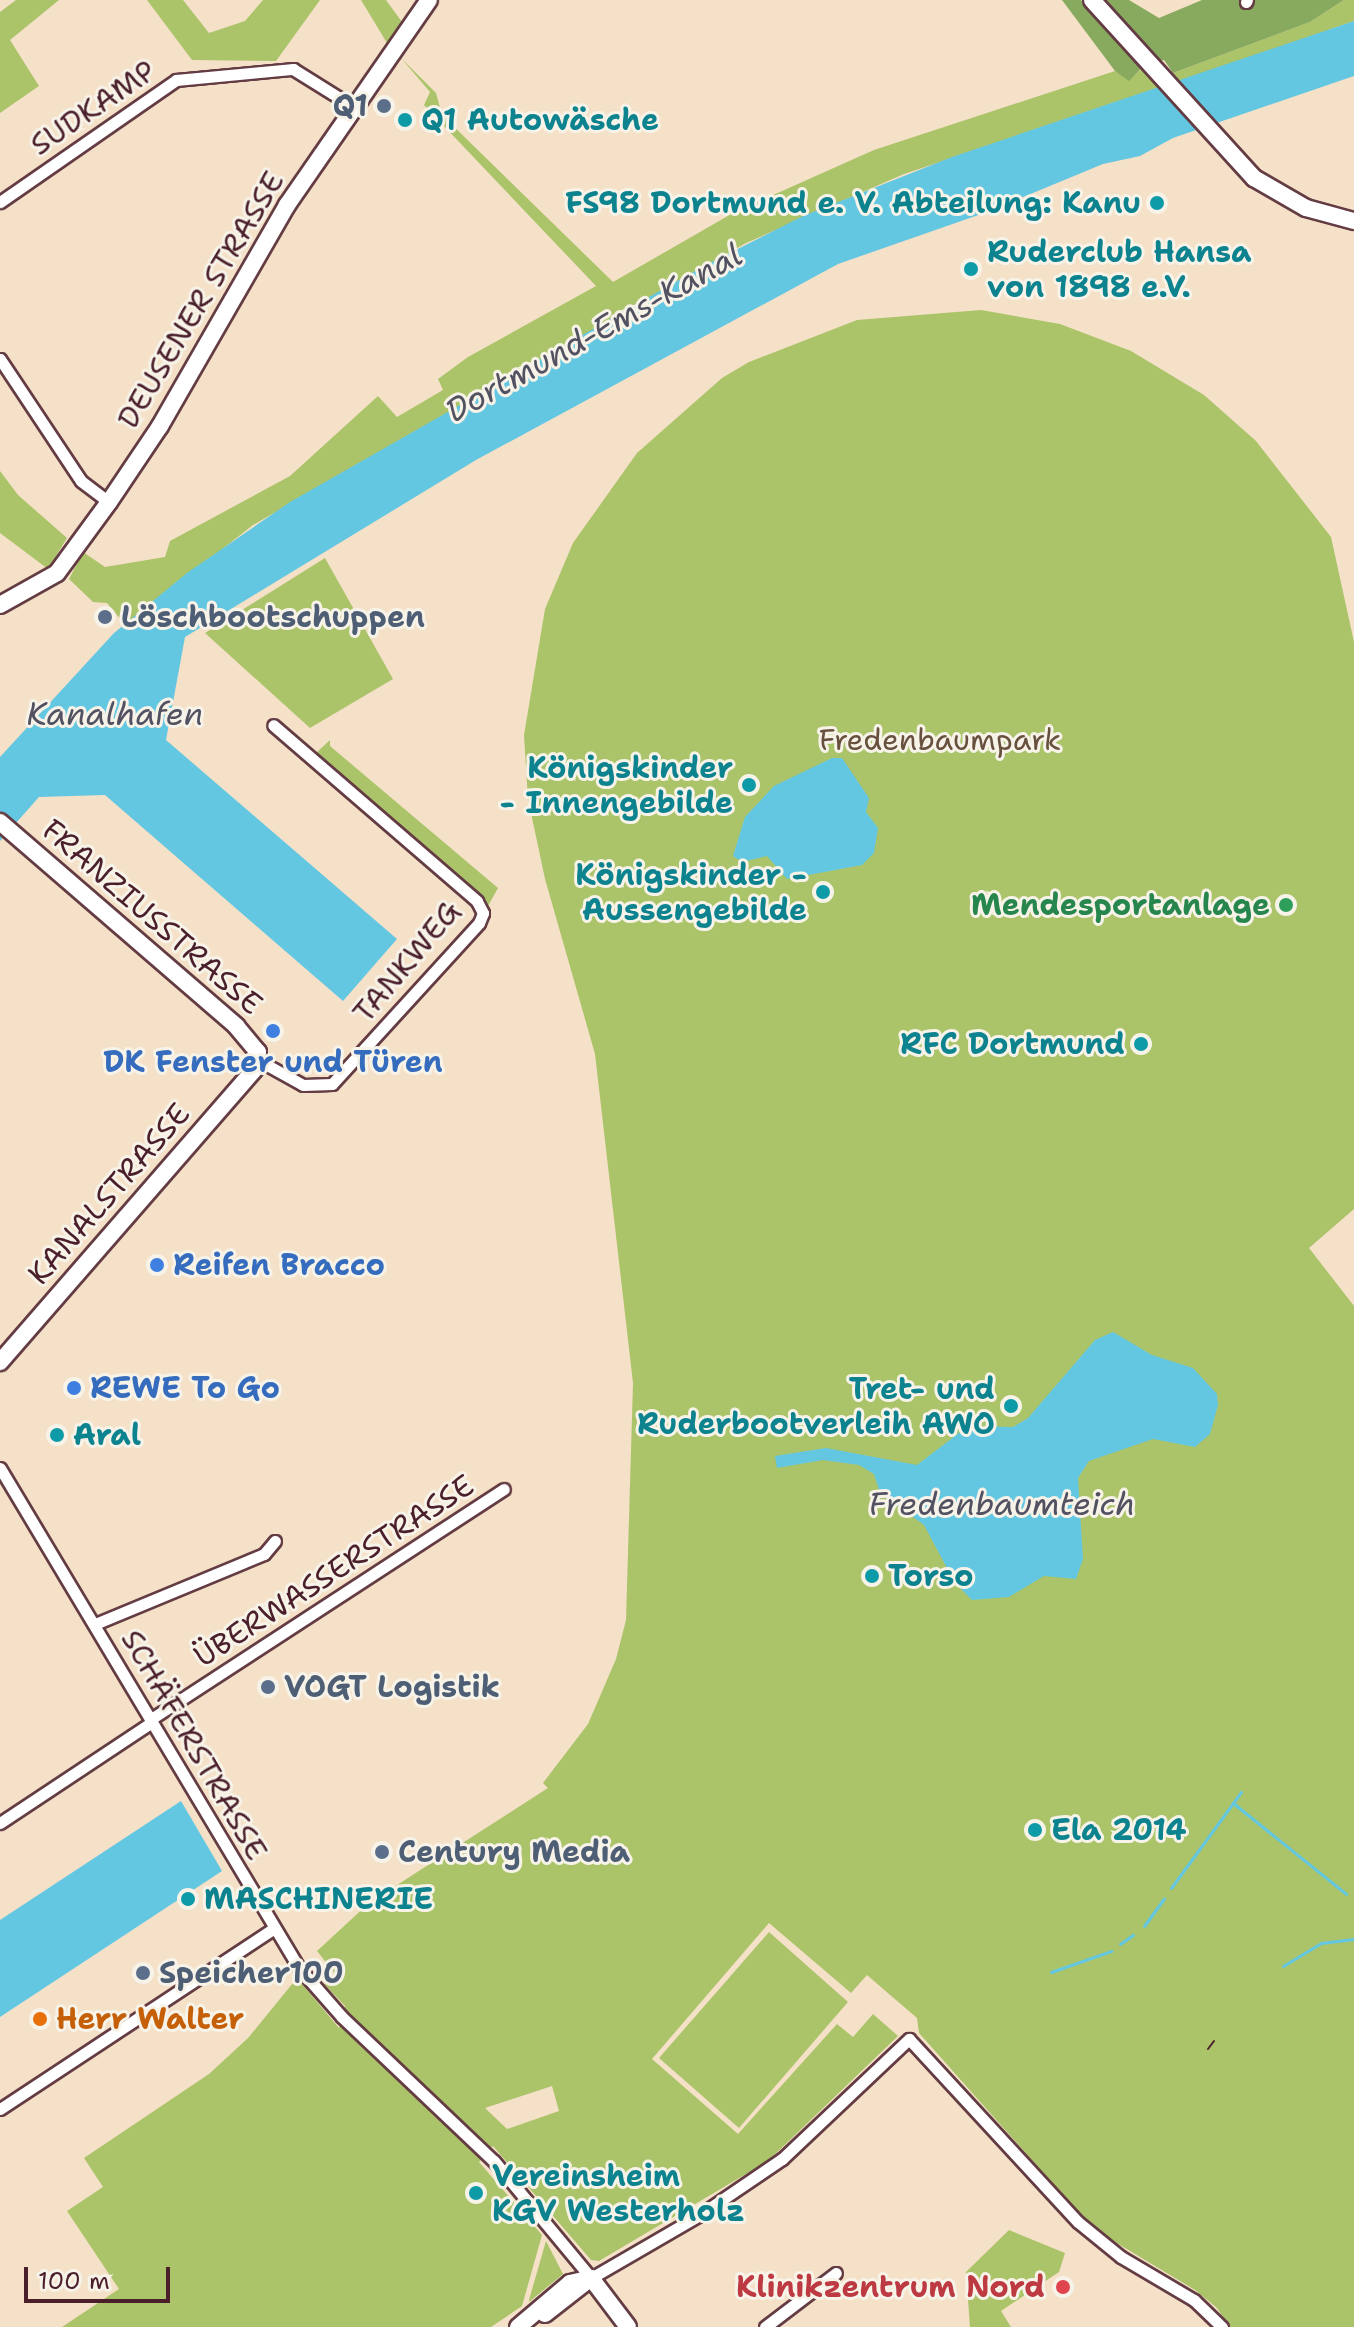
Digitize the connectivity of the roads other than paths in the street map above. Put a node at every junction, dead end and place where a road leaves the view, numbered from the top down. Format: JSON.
{"nodes":[{"id":1,"x":429,"y":0,"type":"edge"},
{"id":2,"x":1092,"y":0,"type":"edge"},
{"id":3,"x":354,"y":107,"type":"junction"},
{"id":4,"x":0,"y":202,"type":"edge"},
{"id":5,"x":1354,"y":221,"type":"edge"},
{"id":6,"x":0,"y":359,"type":"edge"},
{"id":7,"x":109,"y":502,"type":"junction"},
{"id":8,"x":0,"y":605,"type":"edge"},
{"id":9,"x":273,"y":725,"type":"dead end"},
{"id":10,"x":6,"y":828,"type":"edge"},
{"id":11,"x":258,"y":1060,"type":"junction"},
{"id":12,"x":0,"y":1362,"type":"edge"},
{"id":13,"x":0,"y":1468,"type":"edge"},
{"id":14,"x":504,"y":1489,"type":"dead end"},
{"id":15,"x":275,"y":1541,"type":"dead end"},
{"id":16,"x":95,"y":1624,"type":"junction"},
{"id":17,"x":152,"y":1721,"type":"junction"},
{"id":18,"x":0,"y":1823,"type":"edge"},
{"id":19,"x":274,"y":1928,"type":"junction"},
{"id":20,"x":0,"y":2109,"type":"edge"},
{"id":21,"x":836,"y":2273,"type":"dead end"},
{"id":22,"x":591,"y":2278,"type":"junction"},
{"id":23,"x":521,"y":2327,"type":"edge"},
{"id":24,"x":628,"y":2327,"type":"edge"},
{"id":25,"x":765,"y":2327,"type":"edge"},
{"id":26,"x":1222,"y":2327,"type":"edge"}],
"edges":[{"from":1,"to":3,"type":"main road","name":"DEUSENER STRASSE"},
{"from":2,"to":5,"type":"main road"},
{"from":3,"to":4,"type":"street","name":"SUDKAMP"},
{"from":3,"to":7,"type":"main road","name":"DEUSENER STRASSE"},
{"from":6,"to":7,"type":"street"},
{"from":7,"to":8,"type":"main road","name":"DEUSENER STRASSE"},
{"from":9,"to":11,"type":"street","name":"TANKWEG"},
{"from":10,"to":11,"type":"main road","name":"FRANZIUSSTRASSE"},
{"from":11,"to":12,"type":"main road","name":"KANALSTRASSE"},
{"from":13,"to":16,"type":"street","name":"SCHÄFERSTRASSE"},
{"from":14,"to":17,"type":"street","name":"ÜBERWASSERSTRASSE"},
{"from":15,"to":16,"type":"street"},
{"from":16,"to":17,"type":"street","name":"SCHÄFERSTRASSE"},
{"from":17,"to":18,"type":"street","name":"ÜBERWASSERSTRASSE"},
{"from":17,"to":19,"type":"street","name":"SCHÄFERSTRASSE"},
{"from":19,"to":20,"type":"street"},
{"from":19,"to":22,"type":"street","name":"SCHÄFERSTRASSE"},
{"from":21,"to":25,"type":"street"},
{"from":22,"to":23,"type":"main road"},
{"from":22,"to":24,"type":"main road"},
{"from":22,"to":26,"type":"street"}]}
